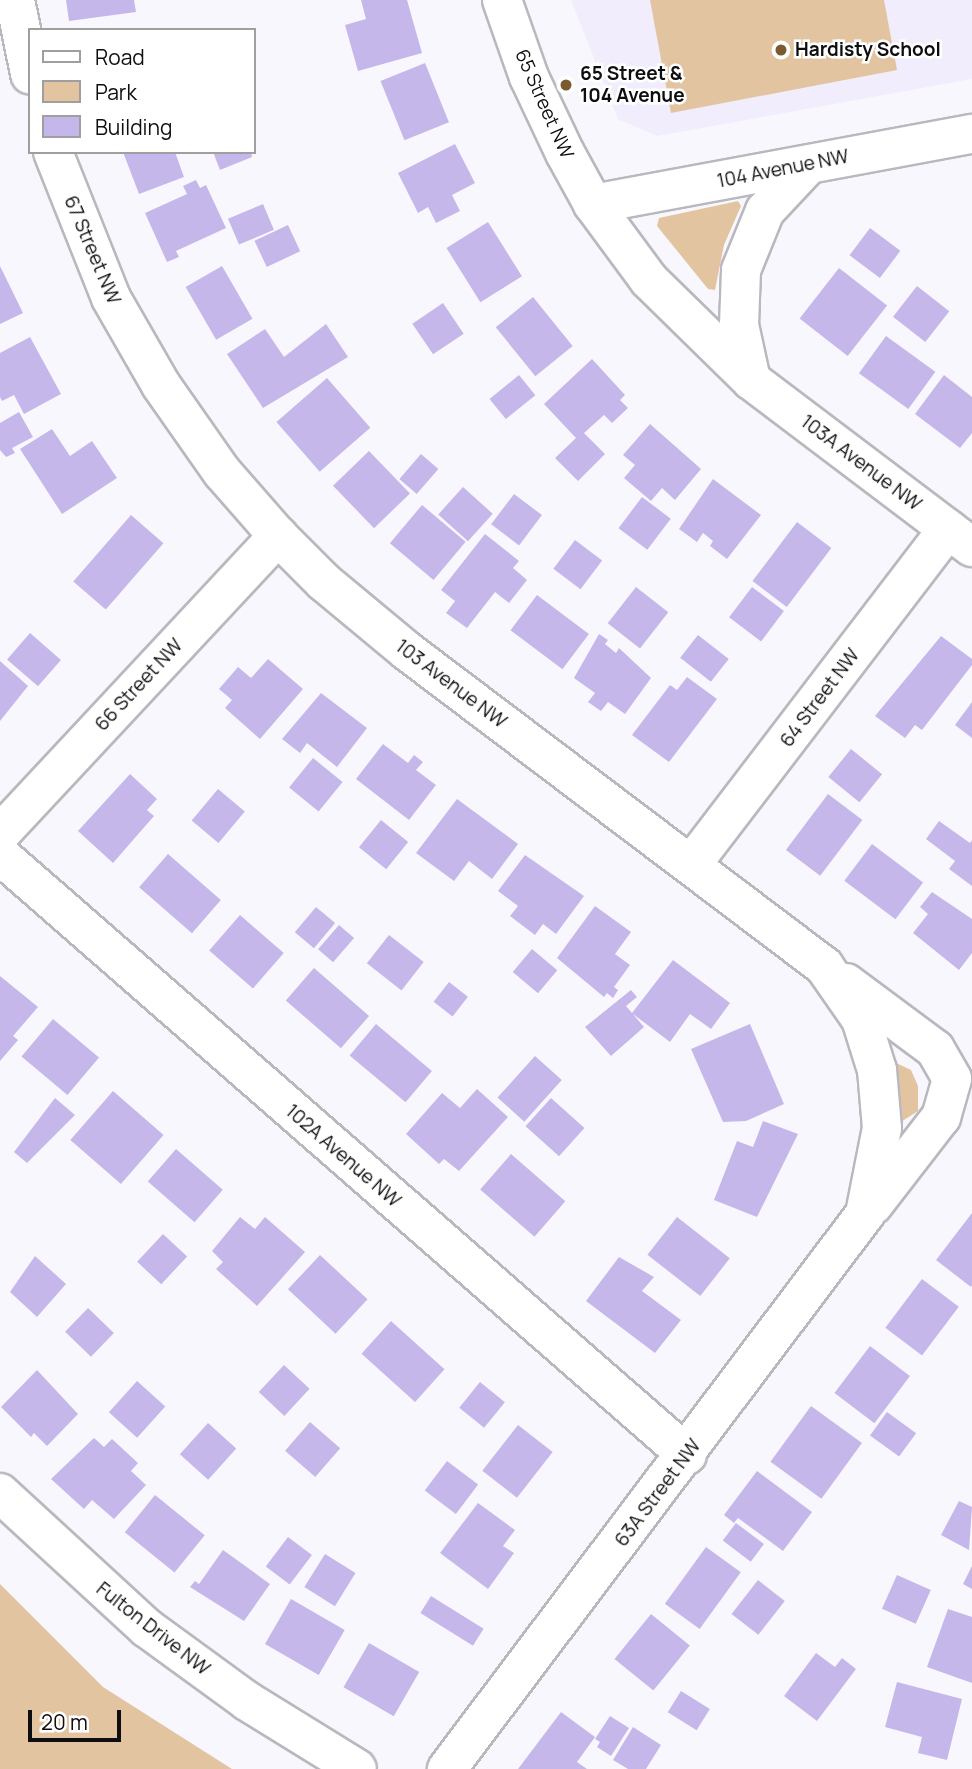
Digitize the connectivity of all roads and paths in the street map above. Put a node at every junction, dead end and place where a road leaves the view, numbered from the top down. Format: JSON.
{"nodes":[{"id":1,"x":15,"y":0,"type":"edge"},
{"id":2,"x":502,"y":0,"type":"edge"},
{"id":3,"x":28,"y":64,"type":"edge"},
{"id":4,"x":972,"y":134,"type":"edge"},
{"id":5,"x":54,"y":154,"type":"edge"},
{"id":6,"x":808,"y":165,"type":"junction"},
{"id":7,"x":593,"y":204,"type":"junction"},
{"id":8,"x":137,"y":345,"type":"joint"},
{"id":9,"x":751,"y":380,"type":"junction"},
{"id":10,"x":278,"y":536,"type":"junction"},
{"id":11,"x":960,"y":538,"type":"edge"},
{"id":12,"x":0,"y":834,"type":"edge"},
{"id":13,"x":0,"y":855,"type":"edge"},
{"id":14,"x":691,"y":865,"type":"junction"},
{"id":15,"x":824,"y":966,"type":"junction"},
{"id":16,"x":952,"y":1079,"type":"joint"},
{"id":17,"x":881,"y":1099,"type":"joint"},
{"id":18,"x":865,"y":1214,"type":"junction"},
{"id":19,"x":687,"y":1455,"type":"junction"},
{"id":20,"x":0,"y":1493,"type":"edge"},
{"id":21,"x":357,"y":1769,"type":"edge"},
{"id":22,"x":447,"y":1769,"type":"edge"}],
"edges":[{"from":1,"to":3,"type":"street"},
{"from":2,"to":7,"type":"street","name":"65 Street NW"},
{"from":4,"to":6,"type":"street","name":"104 Avenue NW"},
{"from":5,"to":8,"type":"street","name":"67 Street NW"},
{"from":6,"to":7,"type":"street","name":"104 Avenue NW"},
{"from":6,"to":9,"type":"street"},
{"from":7,"to":9,"type":"street","name":"103A Avenue NW"},
{"from":8,"to":10,"type":"street","name":"103 Avenue NW"},
{"from":9,"to":11,"type":"street","name":"103A Avenue NW"},
{"from":10,"to":12,"type":"street","name":"66 Street NW"},
{"from":10,"to":14,"type":"street","name":"103 Avenue NW"},
{"from":11,"to":14,"type":"street","name":"64 Street NW"},
{"from":13,"to":19,"type":"street","name":"102A Avenue NW"},
{"from":14,"to":15,"type":"street","name":"103 Avenue NW"},
{"from":15,"to":16,"type":"street","name":"103 Avenue NW"},
{"from":15,"to":17,"type":"street","name":"103 Avenue NW"},
{"from":16,"to":18,"type":"street","name":"63A Street NW"},
{"from":17,"to":18,"type":"street","name":"63A Street NW"},
{"from":18,"to":19,"type":"street","name":"63A Street NW"},
{"from":19,"to":22,"type":"street","name":"63A Street NW"},
{"from":20,"to":21,"type":"street","name":"Fulton Drive NW"}]}
